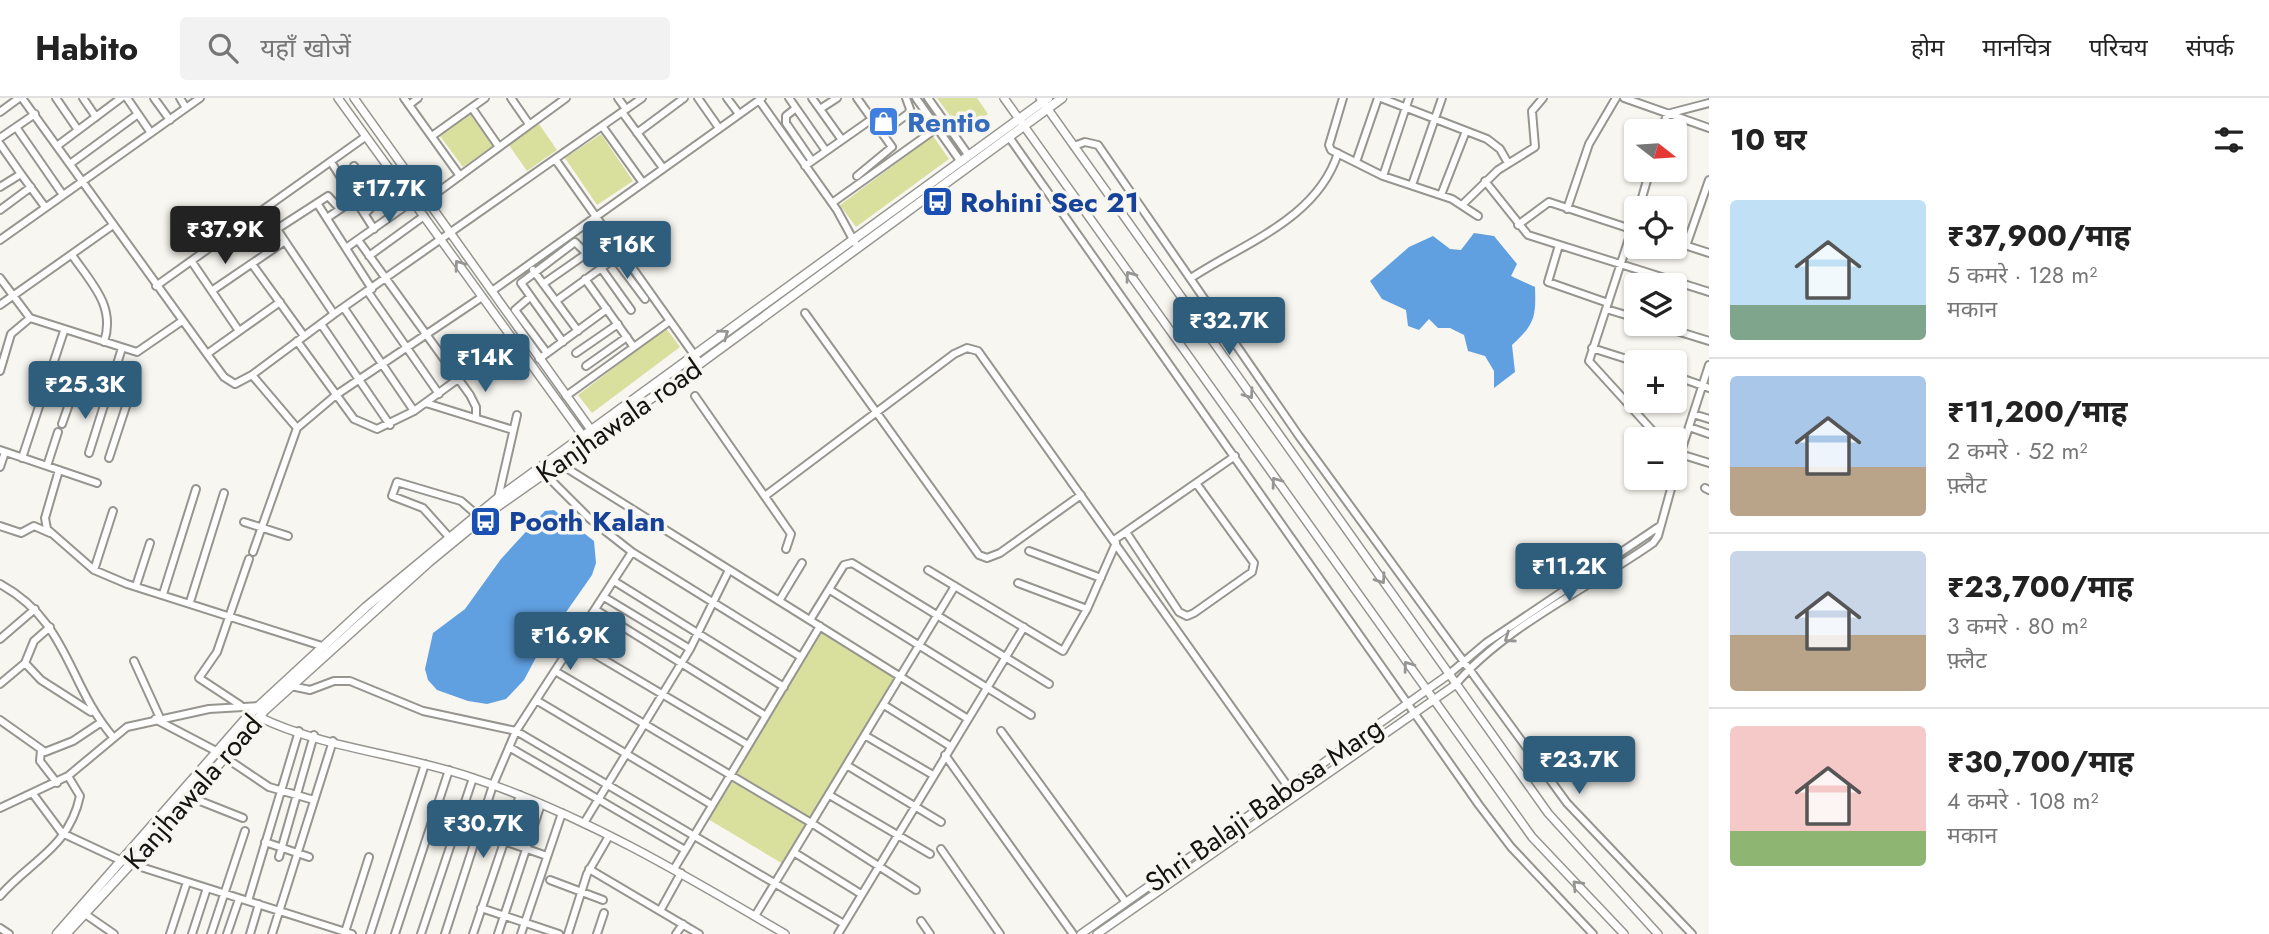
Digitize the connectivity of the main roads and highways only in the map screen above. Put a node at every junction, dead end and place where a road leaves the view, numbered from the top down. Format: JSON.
{"nodes":[{"id":1,"x":1062,"y":98,"type":"edge"},
{"id":2,"x":1044,"y":102,"type":"edge"},
{"id":3,"x":1021,"y":123,"type":"junction"},
{"id":4,"x":856,"y":244,"type":"junction"},
{"id":5,"x":586,"y":440,"type":"junction"},
{"id":6,"x":327,"y":647,"type":"junction"},
{"id":7,"x":221,"y":755,"type":"junction"},
{"id":8,"x":126,"y":862,"type":"junction"},
{"id":9,"x":57,"y":934,"type":"edge"},
{"id":10,"x":66,"y":934,"type":"edge"}],
"edges":[{"from":1,"to":2,"type":"main road","name":"Kanjhawala road"},
{"from":2,"to":3,"type":"main road","name":"Kanjhawala road"},
{"from":3,"to":4,"type":"main road","name":"Kanjhawala road"},
{"from":3,"to":4,"type":"main road","name":"Kanjhawala road"},
{"from":4,"to":5,"type":"main road","name":"Kanjhawala road"},
{"from":5,"to":6,"type":"main road","name":"Kanjhawala road"},
{"from":5,"to":6,"type":"main road","name":"Kanjhawala road"},
{"from":6,"to":7,"type":"main road","name":"Kanjhawala road"},
{"from":6,"to":7,"type":"main road","name":"Kanjhawala road"},
{"from":7,"to":8,"type":"main road","name":"Kanjhawala road"},
{"from":7,"to":8,"type":"main road","name":"Kanjhawala road"},
{"from":8,"to":9,"type":"main road","name":"Kanjhawala road"},
{"from":8,"to":10,"type":"main road","name":"Kanjhawala road"}]}
